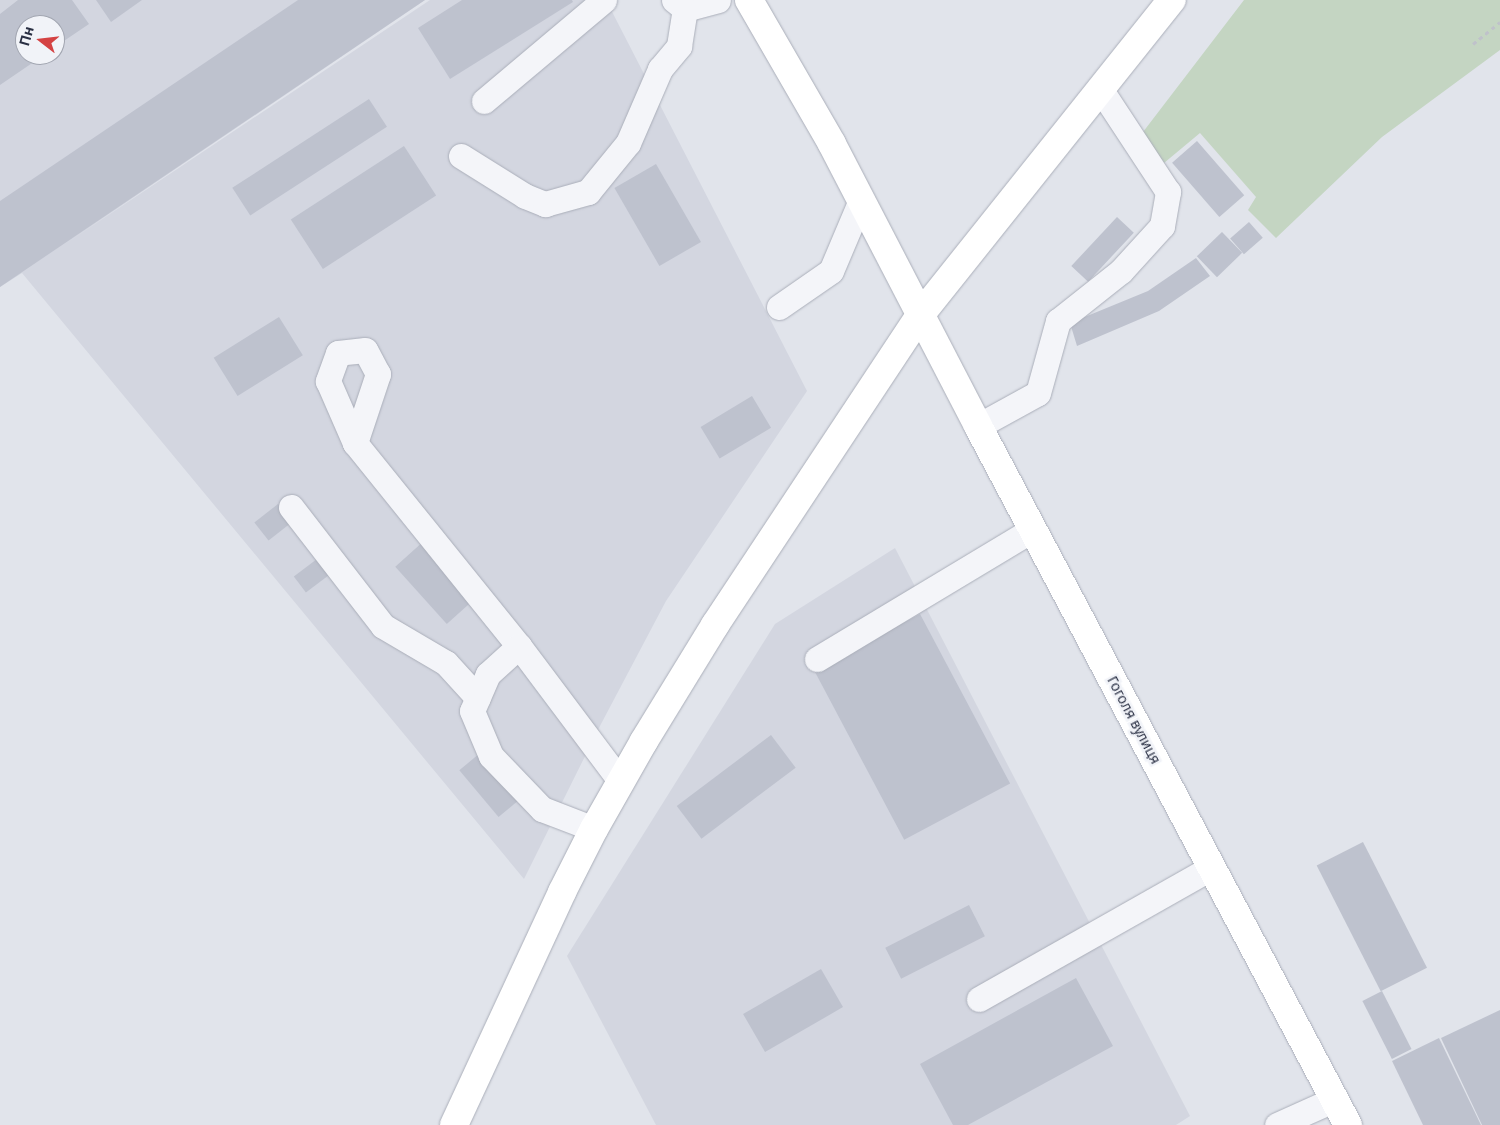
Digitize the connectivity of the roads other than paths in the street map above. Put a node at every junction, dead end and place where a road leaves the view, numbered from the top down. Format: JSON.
{"nodes":[{"id":1,"x":604,"y":0,"type":"edge"},
{"id":2,"x":718,"y":0,"type":"edge"},
{"id":3,"x":749,"y":0,"type":"edge"},
{"id":4,"x":1172,"y":0,"type":"edge"},
{"id":5,"x":680,"y":5,"type":"edge"},
{"id":6,"x":1101,"y":90,"type":"junction"},
{"id":7,"x":484,"y":101,"type":"dead end"},
{"id":8,"x":461,"y":156,"type":"dead end"},
{"id":9,"x":861,"y":200,"type":"junction"},
{"id":10,"x":779,"y":307,"type":"dead end"},
{"id":11,"x":921,"y":314,"type":"junction"},
{"id":12,"x":978,"y":426,"type":"junction"},
{"id":13,"x":354,"y":443,"type":"dead end"},
{"id":14,"x":291,"y":507,"type":"dead end"},
{"id":15,"x":1033,"y":529,"type":"junction"},
{"id":16,"x":519,"y":646,"type":"junction"},
{"id":17,"x":817,"y":659,"type":"dead end"},
{"id":18,"x":478,"y":698,"type":"junction"},
{"id":19,"x":621,"y":782,"type":"junction"},
{"id":20,"x":594,"y":830,"type":"junction"},
{"id":21,"x":1212,"y":867,"type":"junction"},
{"id":22,"x":979,"y":999,"type":"dead end"},
{"id":23,"x":1335,"y":1099,"type":"junction"},
{"id":24,"x":454,"y":1125,"type":"edge"},
{"id":25,"x":1277,"y":1125,"type":"edge"},
{"id":26,"x":1348,"y":1125,"type":"edge"}],
"edges":[{"from":1,"to":7,"type":"lane"},
{"from":2,"to":5,"type":"lane"},
{"from":3,"to":9,"type":"main road","name":"Гоголя вулиця"},
{"from":4,"to":6,"type":"main road"},
{"from":5,"to":8,"type":"lane"},
{"from":6,"to":11,"type":"main road"},
{"from":6,"to":12,"type":"lane"},
{"from":9,"to":10,"type":"lane"},
{"from":9,"to":11,"type":"main road","name":"Гоголя вулиця"},
{"from":11,"to":12,"type":"main road","name":"Гоголя вулиця"},
{"from":11,"to":19,"type":"main road"},
{"from":12,"to":15,"type":"main road","name":"Гоголя вулиця"},
{"from":13,"to":16,"type":"lane"},
{"from":14,"to":18,"type":"lane"},
{"from":15,"to":17,"type":"lane"},
{"from":15,"to":21,"type":"main road","name":"Гоголя вулиця"},
{"from":16,"to":18,"type":"lane"},
{"from":16,"to":19,"type":"lane"},
{"from":18,"to":20,"type":"lane"},
{"from":19,"to":20,"type":"main road"},
{"from":20,"to":24,"type":"main road"},
{"from":21,"to":22,"type":"lane"},
{"from":21,"to":23,"type":"main road","name":"Гоголя вулиця"},
{"from":23,"to":25,"type":"lane"},
{"from":23,"to":26,"type":"main road","name":"Гоголя вулиця"}]}
